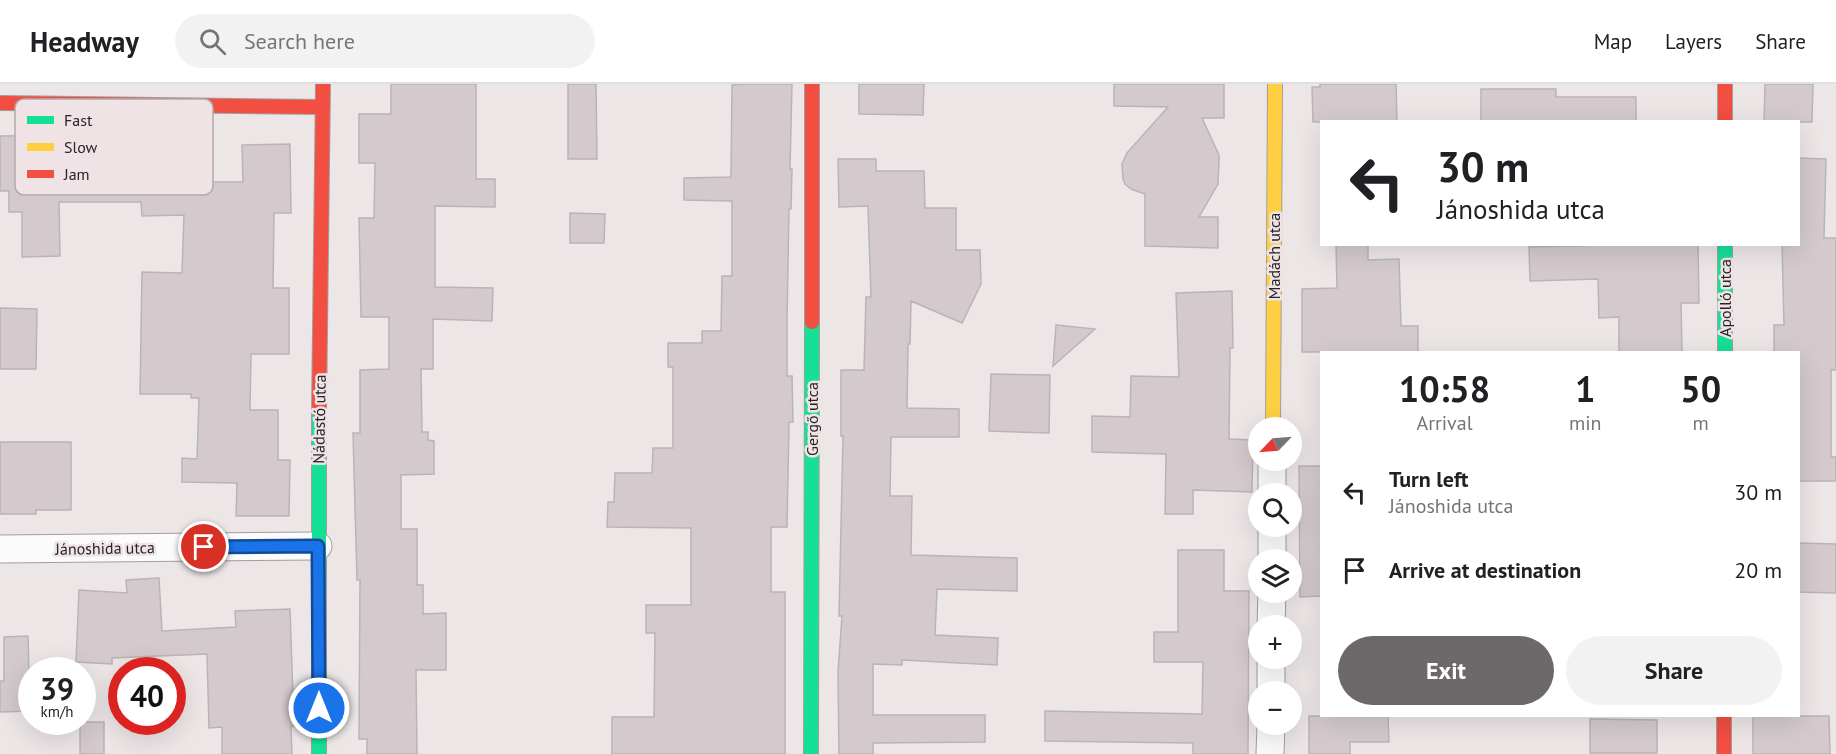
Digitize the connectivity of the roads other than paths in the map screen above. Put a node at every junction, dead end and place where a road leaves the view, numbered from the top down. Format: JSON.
{"nodes":[{"id":1,"x":323,"y":84,"type":"edge"},
{"id":2,"x":812,"y":84,"type":"edge"},
{"id":3,"x":1275,"y":84,"type":"edge"},
{"id":4,"x":1725,"y":84,"type":"edge"},
{"id":5,"x":0,"y":103,"type":"edge"},
{"id":6,"x":15,"y":103,"type":"edge"},
{"id":7,"x":213,"y":106,"type":"edge"},
{"id":8,"x":323,"y":107,"type":"junction"},
{"id":9,"x":1725,"y":120,"type":"edge"},
{"id":10,"x":1725,"y":246,"type":"edge"},
{"id":11,"x":1725,"y":351,"type":"edge"},
{"id":12,"x":1273,"y":417,"type":"edge"},
{"id":13,"x":318,"y":546,"type":"junction"},
{"id":14,"x":0,"y":549,"type":"edge"},
{"id":15,"x":1724,"y":717,"type":"edge"},
{"id":16,"x":1270,"y":735,"type":"edge"},
{"id":17,"x":319,"y":754,"type":"edge"},
{"id":18,"x":811,"y":754,"type":"edge"},
{"id":19,"x":1270,"y":754,"type":"edge"},
{"id":20,"x":1724,"y":754,"type":"edge"}],
"edges":[{"from":1,"to":8,"type":"street","name":"Nádastó utca"},
{"from":2,"to":18,"type":"street","name":"Gergő utca"},
{"from":3,"to":12,"type":"street","name":"Madách utca"},
{"from":4,"to":9,"type":"street"},
{"from":5,"to":6,"type":"street"},
{"from":7,"to":8,"type":"street"},
{"from":8,"to":13,"type":"street","name":"Nádastó utca"},
{"from":10,"to":11,"type":"street","name":"Apolló utca"},
{"from":13,"to":14,"type":"street","name":"Jánoshida utca"},
{"from":13,"to":17,"type":"street","name":"Nádastó utca"},
{"from":15,"to":20,"type":"street"},
{"from":16,"to":19,"type":"street"}]}
